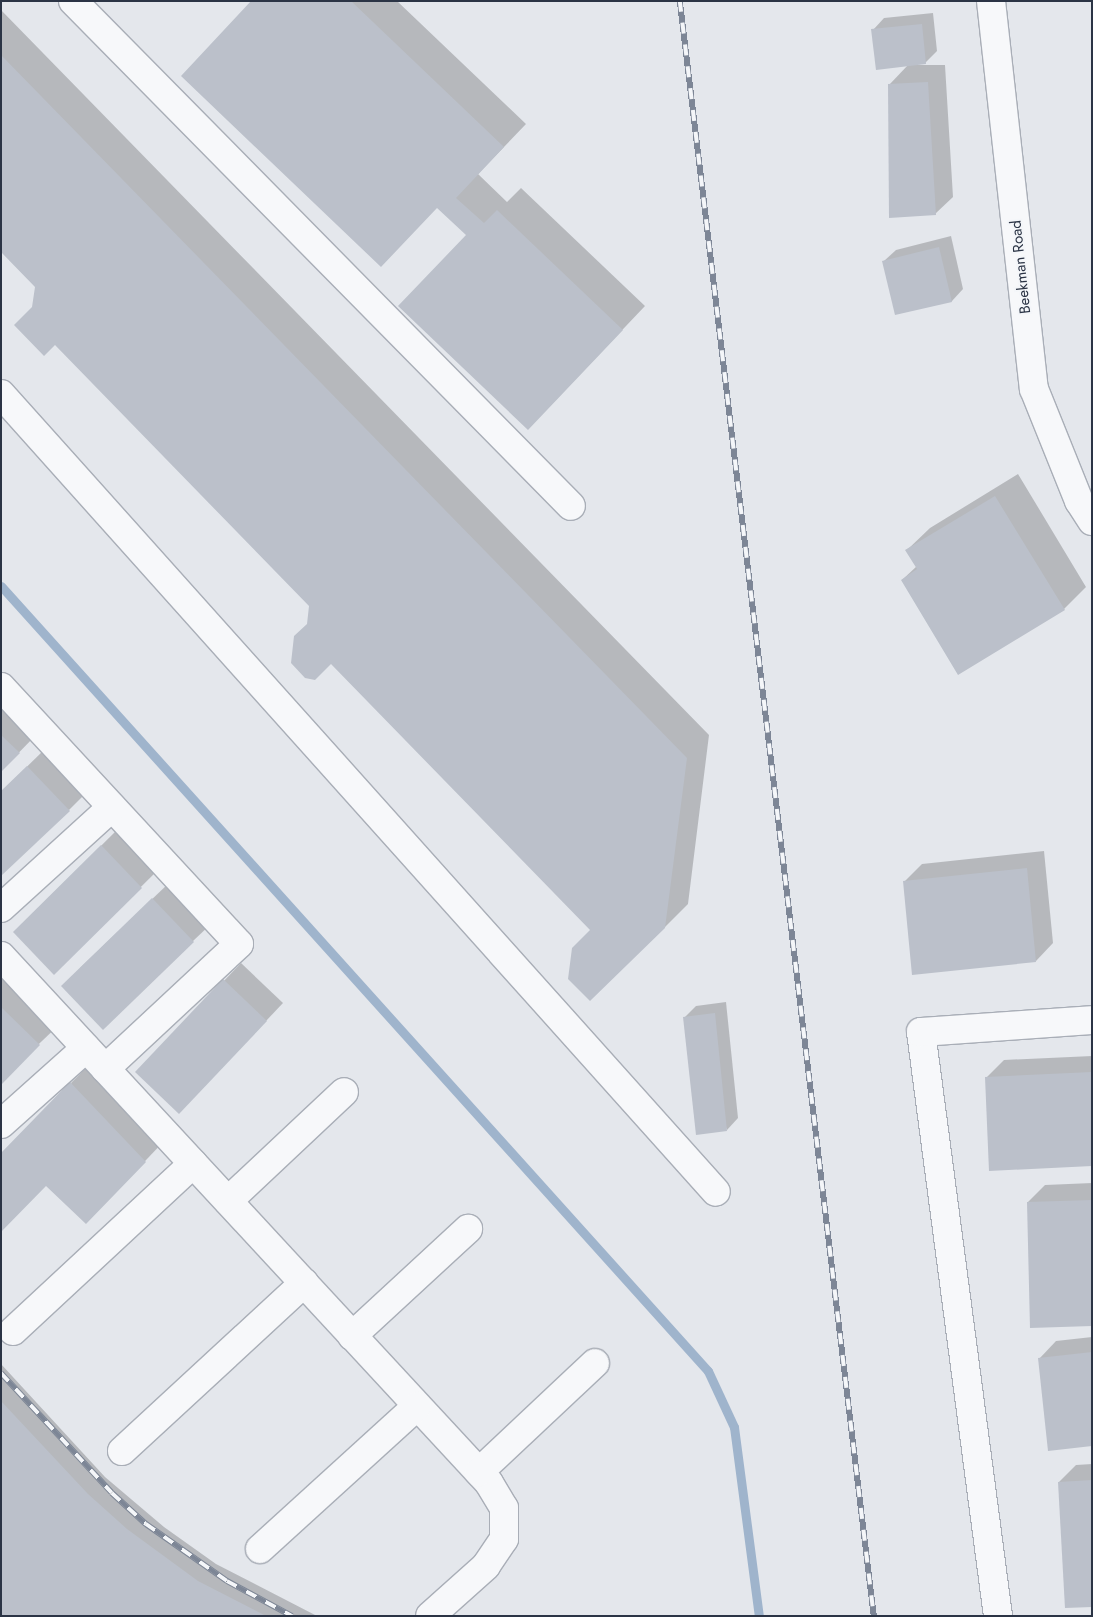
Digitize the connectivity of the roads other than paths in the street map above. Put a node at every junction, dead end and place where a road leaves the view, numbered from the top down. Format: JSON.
{"nodes":[{"id":1,"x":72,"y":1,"type":"edge"},
{"id":2,"x":991,"y":1,"type":"edge"},
{"id":3,"x":1,"y":394,"type":"edge"},
{"id":4,"x":572,"y":506,"type":"dead end"},
{"id":5,"x":1087,"y":506,"type":"edge"},
{"id":6,"x":1,"y":688,"type":"edge"},
{"id":7,"x":112,"y":807,"type":"junction"},
{"id":8,"x":1,"y":908,"type":"edge"},
{"id":9,"x":1,"y":956,"type":"edge"},
{"id":10,"x":1092,"y":1020,"type":"edge"},
{"id":11,"x":86,"y":1048,"type":"junction"},
{"id":12,"x":105,"y":1068,"type":"junction"},
{"id":13,"x":344,"y":1092,"type":"dead end"},
{"id":14,"x":1,"y":1124,"type":"edge"},
{"id":15,"x":193,"y":1164,"type":"junction"},
{"id":16,"x":716,"y":1192,"type":"dead end"},
{"id":17,"x":228,"y":1201,"type":"junction"},
{"id":18,"x":468,"y":1229,"type":"dead end"},
{"id":19,"x":304,"y":1283,"type":"junction"},
{"id":20,"x":13,"y":1331,"type":"dead end"},
{"id":21,"x":352,"y":1336,"type":"junction"},
{"id":22,"x":595,"y":1364,"type":"dead end"},
{"id":23,"x":417,"y":1406,"type":"junction"},
{"id":24,"x":122,"y":1451,"type":"dead end"},
{"id":25,"x":479,"y":1472,"type":"junction"},
{"id":26,"x":260,"y":1549,"type":"dead end"},
{"id":27,"x":430,"y":1616,"type":"edge"},
{"id":28,"x":998,"y":1616,"type":"edge"}],
"edges":[{"from":1,"to":4,"type":"street"},
{"from":2,"to":5,"type":"street","name":"Beekman Road"},
{"from":3,"to":16,"type":"street"},
{"from":6,"to":7,"type":"street"},
{"from":7,"to":8,"type":"street"},
{"from":7,"to":12,"type":"street"},
{"from":9,"to":11,"type":"street"},
{"from":10,"to":28,"type":"street"},
{"from":11,"to":12,"type":"street"},
{"from":11,"to":14,"type":"street"},
{"from":12,"to":15,"type":"street"},
{"from":13,"to":17,"type":"street"},
{"from":15,"to":17,"type":"street"},
{"from":15,"to":20,"type":"street"},
{"from":17,"to":19,"type":"street"},
{"from":18,"to":21,"type":"street"},
{"from":19,"to":21,"type":"street"},
{"from":19,"to":24,"type":"street"},
{"from":21,"to":23,"type":"street"},
{"from":22,"to":25,"type":"street"},
{"from":23,"to":25,"type":"street"},
{"from":23,"to":26,"type":"street"},
{"from":25,"to":27,"type":"street"}]}
